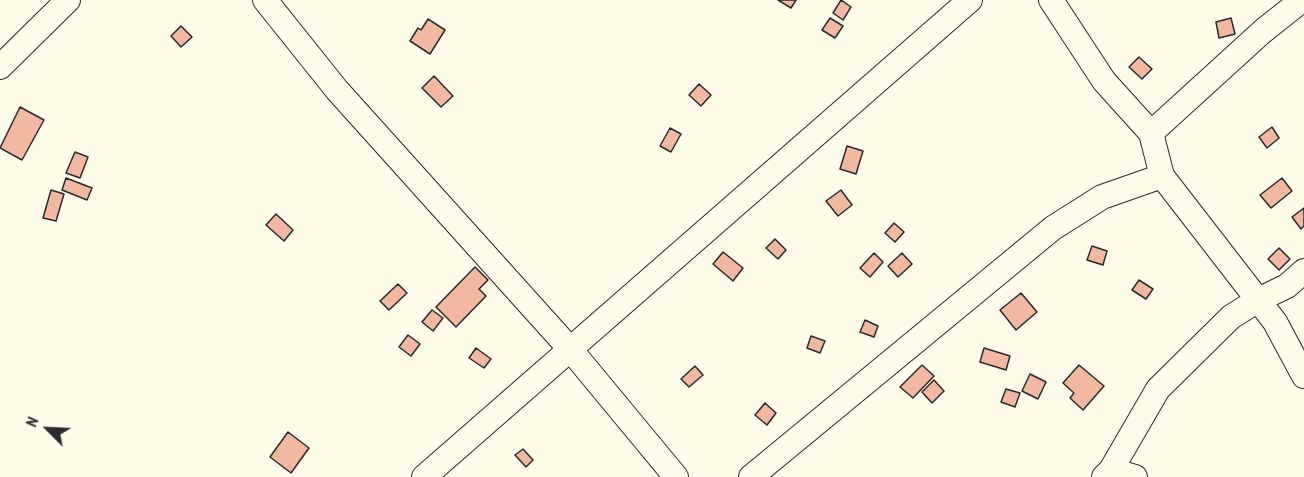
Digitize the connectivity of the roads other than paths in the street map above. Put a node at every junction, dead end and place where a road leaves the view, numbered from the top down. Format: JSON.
{"nodes":[{"id":1,"x":68,"y":0,"type":"edge"},
{"id":2,"x":265,"y":0,"type":"edge"},
{"id":3,"x":970,"y":0,"type":"edge"},
{"id":4,"x":1051,"y":0,"type":"edge"},
{"id":5,"x":1302,"y":0,"type":"edge"},
{"id":6,"x":0,"y":67,"type":"edge"},
{"id":7,"x":1151,"y":134,"type":"junction"},
{"id":8,"x":1162,"y":176,"type":"junction"},
{"id":9,"x":1304,"y":271,"type":"edge"},
{"id":10,"x":1258,"y":300,"type":"junction"},
{"id":11,"x":570,"y":349,"type":"junction"},
{"id":12,"x":1304,"y":376,"type":"edge"},
{"id":13,"x":1108,"y":474,"type":"edge"},
{"id":14,"x":424,"y":477,"type":"edge"},
{"id":15,"x":676,"y":477,"type":"edge"},
{"id":16,"x":751,"y":477,"type":"edge"},
{"id":17,"x":1135,"y":477,"type":"edge"}],
"edges":[{"from":1,"to":6,"type":"street"},
{"from":2,"to":11,"type":"street"},
{"from":3,"to":11,"type":"street"},
{"from":4,"to":7,"type":"street"},
{"from":5,"to":7,"type":"street"},
{"from":7,"to":8,"type":"street"},
{"from":8,"to":10,"type":"street"},
{"from":8,"to":16,"type":"street"},
{"from":9,"to":10,"type":"street"},
{"from":10,"to":12,"type":"street"},
{"from":10,"to":13,"type":"street"},
{"from":11,"to":14,"type":"street"},
{"from":11,"to":15,"type":"street"},
{"from":13,"to":17,"type":"street"}]}
